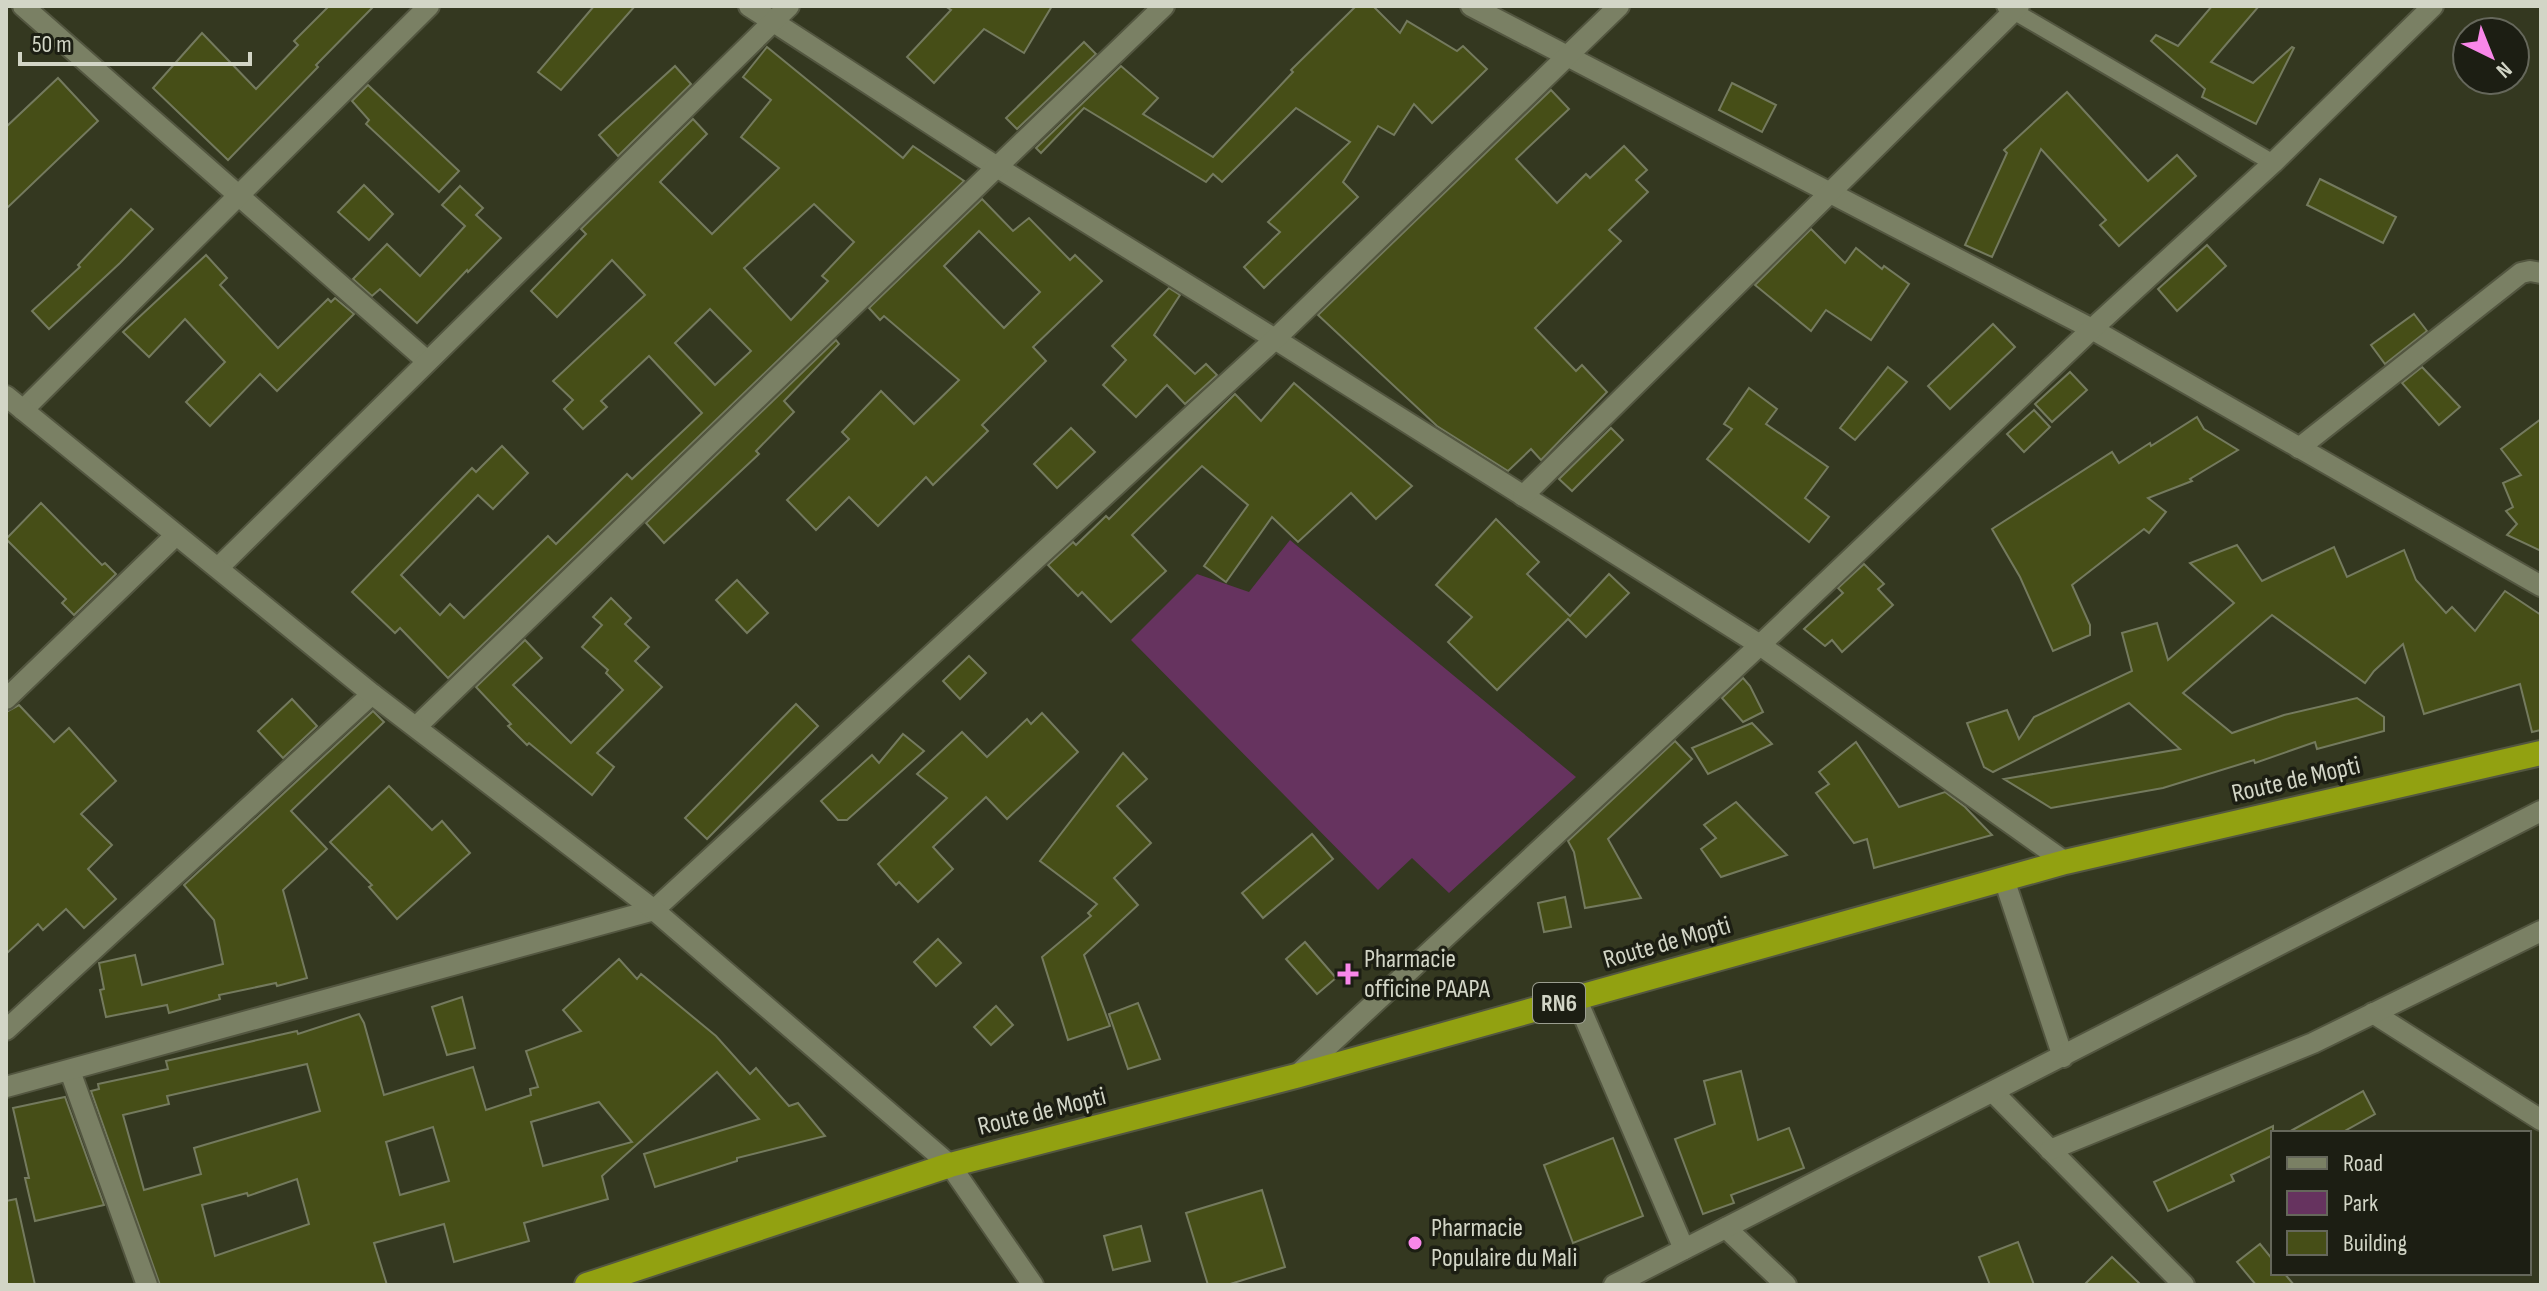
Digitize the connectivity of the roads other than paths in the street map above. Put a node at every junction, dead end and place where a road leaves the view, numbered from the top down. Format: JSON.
{"nodes":[{"id":1,"x":23,"y":6,"type":"edge"},
{"id":2,"x":429,"y":6,"type":"edge"},
{"id":3,"x":749,"y":6,"type":"edge"},
{"id":4,"x":789,"y":6,"type":"edge"},
{"id":5,"x":1164,"y":6,"type":"edge"},
{"id":6,"x":1471,"y":6,"type":"edge"},
{"id":7,"x":1619,"y":6,"type":"edge"},
{"id":8,"x":2433,"y":6,"type":"edge"},
{"id":9,"x":2013,"y":8,"type":"edge"},
{"id":10,"x":773,"y":21,"type":"junction"},
{"id":11,"x":1568,"y":54,"type":"junction"},
{"id":12,"x":2273,"y":163,"type":"junction"},
{"id":13,"x":997,"y":167,"type":"junction"},
{"id":14,"x":1829,"y":191,"type":"junction"},
{"id":15,"x":239,"y":194,"type":"junction"},
{"id":16,"x":2541,"y":273,"type":"edge"},
{"id":17,"x":2092,"y":329,"type":"junction"},
{"id":18,"x":1275,"y":339,"type":"junction"},
{"id":19,"x":427,"y":361,"type":"junction"},
{"id":20,"x":6,"y":396,"type":"edge"},
{"id":21,"x":23,"y":410,"type":"junction"},
{"id":22,"x":2299,"y":448,"type":"junction"},
{"id":23,"x":1523,"y":496,"type":"junction"},
{"id":24,"x":176,"y":535,"type":"junction"},
{"id":25,"x":219,"y":567,"type":"junction"},
{"id":26,"x":2541,"y":586,"type":"edge"},
{"id":27,"x":1760,"y":645,"type":"junction"},
{"id":28,"x":372,"y":694,"type":"junction"},
{"id":29,"x":6,"y":699,"type":"edge"},
{"id":30,"x":416,"y":727,"type":"junction"},
{"id":31,"x":2541,"y":753,"type":"edge"},
{"id":32,"x":2541,"y":811,"type":"edge"},
{"id":33,"x":2065,"y":862,"type":"junction"},
{"id":34,"x":2004,"y":879,"type":"junction"},
{"id":35,"x":654,"y":910,"type":"junction"},
{"id":36,"x":2541,"y":931,"type":"edge"},
{"id":37,"x":1576,"y":998,"type":"junction"},
{"id":38,"x":2373,"y":1013,"type":"junction"},
{"id":39,"x":6,"y":1030,"type":"edge"},
{"id":40,"x":2063,"y":1057,"type":"junction"},
{"id":41,"x":70,"y":1071,"type":"junction"},
{"id":42,"x":1296,"y":1076,"type":"junction"},
{"id":43,"x":6,"y":1087,"type":"edge"},
{"id":44,"x":1994,"y":1093,"type":"junction"},
{"id":45,"x":2541,"y":1120,"type":"edge"},
{"id":46,"x":2050,"y":1150,"type":"junction"},
{"id":47,"x":950,"y":1165,"type":"junction"},
{"id":48,"x":1726,"y":1228,"type":"junction"},
{"id":49,"x":1684,"y":1249,"type":"junction"},
{"id":50,"x":147,"y":1285,"type":"edge"},
{"id":51,"x":587,"y":1285,"type":"edge"},
{"id":52,"x":1033,"y":1285,"type":"edge"},
{"id":53,"x":1614,"y":1285,"type":"edge"},
{"id":54,"x":1786,"y":1285,"type":"edge"},
{"id":55,"x":2184,"y":1285,"type":"edge"}],
"edges":[{"from":1,"to":15,"type":"street"},
{"from":2,"to":15,"type":"street"},
{"from":3,"to":10,"type":"street"},
{"from":4,"to":10,"type":"street"},
{"from":5,"to":13,"type":"street"},
{"from":6,"to":11,"type":"street"},
{"from":7,"to":11,"type":"street"},
{"from":8,"to":12,"type":"street"},
{"from":9,"to":12,"type":"lane"},
{"from":9,"to":14,"type":"street"},
{"from":10,"to":13,"type":"street"},
{"from":10,"to":19,"type":"street"},
{"from":11,"to":14,"type":"street"},
{"from":11,"to":18,"type":"street"},
{"from":12,"to":17,"type":"street"},
{"from":13,"to":18,"type":"street"},
{"from":13,"to":30,"type":"street"},
{"from":14,"to":17,"type":"street"},
{"from":14,"to":23,"type":"street"},
{"from":15,"to":19,"type":"street"},
{"from":15,"to":21,"type":"street"},
{"from":16,"to":22,"type":"street"},
{"from":17,"to":22,"type":"street"},
{"from":17,"to":27,"type":"street"},
{"from":18,"to":23,"type":"street"},
{"from":18,"to":35,"type":"street"},
{"from":19,"to":25,"type":"street"},
{"from":20,"to":21,"type":"street"},
{"from":21,"to":24,"type":"street"},
{"from":22,"to":26,"type":"street"},
{"from":23,"to":27,"type":"street"},
{"from":24,"to":25,"type":"street"},
{"from":24,"to":29,"type":"street"},
{"from":25,"to":28,"type":"street"},
{"from":27,"to":33,"type":"street"},
{"from":27,"to":42,"type":"street"},
{"from":28,"to":30,"type":"street"},
{"from":28,"to":39,"type":"street"},
{"from":30,"to":35,"type":"street"},
{"from":31,"to":33,"type":"highway","name":"Route de Mopti","number":"RN6"},
{"from":32,"to":40,"type":"street"},
{"from":33,"to":34,"type":"highway","name":"Route de Mopti","number":"RN6"},
{"from":34,"to":37,"type":"highway","name":"Route de Mopti","number":"RN6"},
{"from":34,"to":40,"type":"street"},
{"from":35,"to":41,"type":"street"},
{"from":35,"to":47,"type":"street"},
{"from":36,"to":38,"type":"street"},
{"from":37,"to":42,"type":"highway","name":"Route de Mopti","number":"RN6"},
{"from":37,"to":49,"type":"street"},
{"from":38,"to":45,"type":"street"},
{"from":38,"to":46,"type":"street"},
{"from":40,"to":44,"type":"street"},
{"from":41,"to":43,"type":"street"},
{"from":41,"to":50,"type":"street"},
{"from":42,"to":47,"type":"highway","name":"Route de Mopti","number":"RN6"},
{"from":44,"to":46,"type":"street"},
{"from":44,"to":48,"type":"street"},
{"from":46,"to":55,"type":"street"},
{"from":47,"to":51,"type":"highway","name":"Route de Mopti","number":"RN6"},
{"from":47,"to":52,"type":"street"},
{"from":48,"to":49,"type":"street"},
{"from":48,"to":54,"type":"street"},
{"from":49,"to":53,"type":"street"}]}
